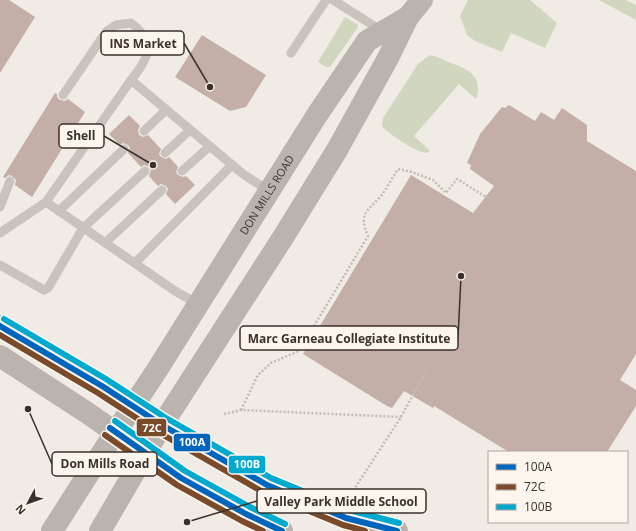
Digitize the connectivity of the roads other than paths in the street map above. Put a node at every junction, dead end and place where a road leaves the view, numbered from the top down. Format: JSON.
{"nodes":[{"id":1,"x":326,"y":0,"type":"edge"},
{"id":2,"x":333,"y":0,"type":"edge"},
{"id":3,"x":422,"y":0,"type":"edge"},
{"id":4,"x":408,"y":17,"type":"junction"},
{"id":5,"x":383,"y":32,"type":"junction"},
{"id":6,"x":291,"y":53,"type":"dead end"},
{"id":7,"x":131,"y":80,"type":"junction"},
{"id":8,"x":63,"y":95,"type":"dead end"},
{"id":9,"x":166,"y":110,"type":"junction"},
{"id":10,"x":144,"y":130,"type":"dead end"},
{"id":11,"x":190,"y":130,"type":"junction"},
{"id":12,"x":210,"y":146,"type":"junction"},
{"id":13,"x":124,"y":149,"type":"dead end"},
{"id":14,"x":165,"y":153,"type":"dead end"},
{"id":15,"x":232,"y":165,"type":"junction"},
{"id":16,"x":145,"y":171,"type":"dead end"},
{"id":17,"x":182,"y":172,"type":"dead end"},
{"id":18,"x":10,"y":181,"type":"dead end"},
{"id":19,"x":162,"y":190,"type":"dead end"},
{"id":20,"x":269,"y":191,"type":"junction"},
{"id":21,"x":46,"y":202,"type":"junction"},
{"id":22,"x":0,"y":206,"type":"edge"},
{"id":23,"x":59,"y":211,"type":"junction"},
{"id":24,"x":83,"y":228,"type":"junction"},
{"id":25,"x":0,"y":233,"type":"edge"},
{"id":26,"x":105,"y":243,"type":"junction"},
{"id":27,"x":135,"y":263,"type":"junction"},
{"id":28,"x":0,"y":264,"type":"edge"},
{"id":29,"x":198,"y":304,"type":"junction"},
{"id":30,"x":0,"y":326,"type":"edge"},
{"id":31,"x":0,"y":356,"type":"edge"},
{"id":32,"x":133,"y":407,"type":"junction"},
{"id":33,"x":162,"y":425,"type":"junction"},
{"id":34,"x":115,"y":432,"type":"junction"},
{"id":35,"x":145,"y":453,"type":"junction"},
{"id":36,"x":52,"y":531,"type":"edge"},
{"id":37,"x":100,"y":531,"type":"edge"},
{"id":38,"x":282,"y":531,"type":"edge"},
{"id":39,"x":397,"y":531,"type":"edge"}],
"edges":[{"from":1,"to":6,"type":"lane"},
{"from":2,"to":5,"type":"lane"},
{"from":3,"to":4,"type":"main road","name":"DON MILLS ROAD"},
{"from":4,"to":5,"type":"main road","name":"DON MILLS ROAD"},
{"from":4,"to":33,"type":"main road","name":"DON MILLS ROAD"},
{"from":5,"to":20,"type":"main road","name":"DON MILLS ROAD"},
{"from":7,"to":8,"type":"lane"},
{"from":7,"to":9,"type":"lane"},
{"from":7,"to":21,"type":"lane"},
{"from":9,"to":10,"type":"lane"},
{"from":9,"to":11,"type":"lane"},
{"from":11,"to":12,"type":"lane"},
{"from":11,"to":14,"type":"lane"},
{"from":12,"to":15,"type":"lane"},
{"from":12,"to":17,"type":"lane"},
{"from":13,"to":23,"type":"lane"},
{"from":15,"to":20,"type":"lane"},
{"from":15,"to":27,"type":"lane"},
{"from":16,"to":24,"type":"lane"},
{"from":18,"to":22,"type":"lane"},
{"from":19,"to":26,"type":"lane"},
{"from":20,"to":29,"type":"main road","name":"DON MILLS ROAD"},
{"from":21,"to":23,"type":"lane"},
{"from":21,"to":25,"type":"lane"},
{"from":23,"to":24,"type":"lane"},
{"from":24,"to":26,"type":"lane"},
{"from":24,"to":28,"type":"lane"},
{"from":26,"to":27,"type":"lane"},
{"from":27,"to":29,"type":"lane"},
{"from":29,"to":32,"type":"main road","name":"DON MILLS ROAD"},
{"from":30,"to":32,"type":"main road"},
{"from":31,"to":34,"type":"main road"},
{"from":32,"to":33,"type":"main road"},
{"from":32,"to":34,"type":"main road","name":"DON MILLS ROAD"},
{"from":33,"to":35,"type":"main road","name":"DON MILLS ROAD"},
{"from":33,"to":39,"type":"main road"},
{"from":34,"to":35,"type":"main road"},
{"from":34,"to":36,"type":"main road","name":"DON MILLS ROAD"},
{"from":35,"to":37,"type":"main road","name":"DON MILLS ROAD"},
{"from":35,"to":38,"type":"main road"}]}
